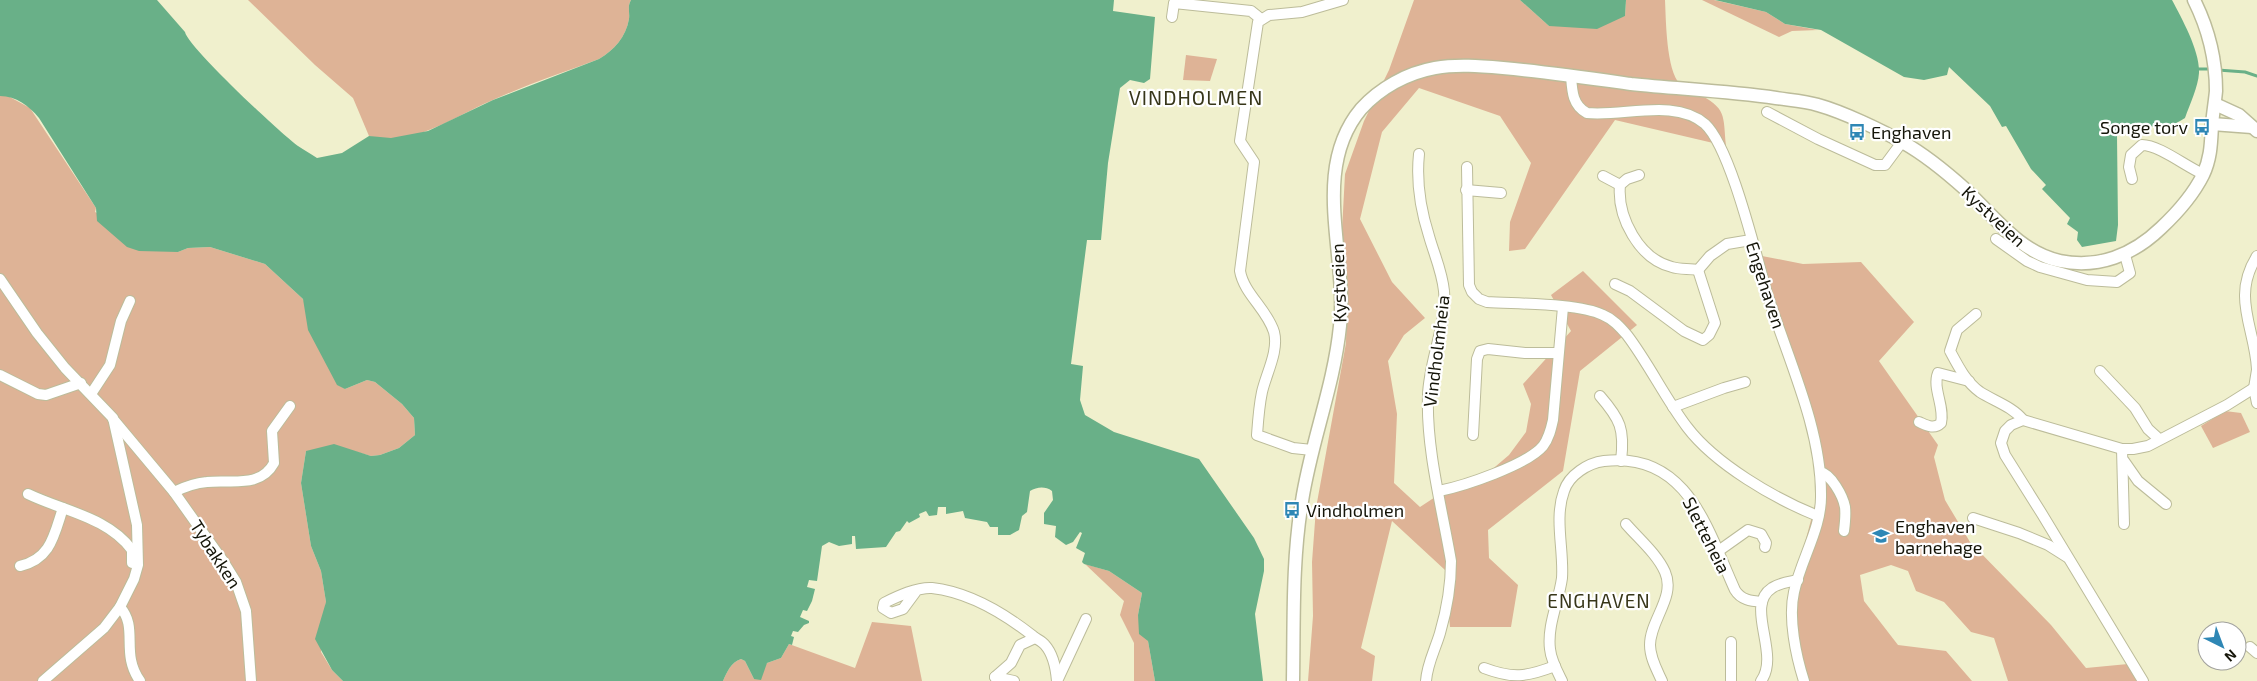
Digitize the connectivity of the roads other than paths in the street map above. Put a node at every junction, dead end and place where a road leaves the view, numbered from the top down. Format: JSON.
{"nodes":[{"id":1,"x":1342,"y":0,"type":"edge"},
{"id":2,"x":2194,"y":0,"type":"edge"},
{"id":3,"x":1197,"y":2,"type":"edge"},
{"id":4,"x":1172,"y":17,"type":"dead end"},
{"id":5,"x":1261,"y":19,"type":"junction"},
{"id":6,"x":1571,"y":75,"type":"junction"},
{"id":7,"x":2215,"y":104,"type":"junction"},
{"id":8,"x":1767,"y":112,"type":"dead end"},
{"id":9,"x":2212,"y":124,"type":"junction"},
{"id":10,"x":2254,"y":129,"type":"edge"},
{"id":11,"x":1902,"y":142,"type":"junction"},
{"id":12,"x":1419,"y":154,"type":"dead end"},
{"id":13,"x":1467,"y":167,"type":"dead end"},
{"id":14,"x":2200,"y":172,"type":"junction"},
{"id":15,"x":1639,"y":175,"type":"dead end"},
{"id":16,"x":1603,"y":176,"type":"dead end"},
{"id":17,"x":2132,"y":179,"type":"dead end"},
{"id":18,"x":1620,"y":185,"type":"junction"},
{"id":19,"x":1466,"y":190,"type":"junction"},
{"id":20,"x":1501,"y":193,"type":"dead end"},
{"id":21,"x":1996,"y":239,"type":"dead end"},
{"id":22,"x":1751,"y":240,"type":"junction"},
{"id":23,"x":2125,"y":254,"type":"junction"},
{"id":24,"x":2256,"y":259,"type":"edge"},
{"id":25,"x":1698,"y":270,"type":"junction"},
{"id":26,"x":0,"y":279,"type":"edge"},
{"id":27,"x":1614,"y":284,"type":"dead end"},
{"id":28,"x":130,"y":301,"type":"dead end"},
{"id":29,"x":1563,"y":307,"type":"junction"},
{"id":30,"x":1976,"y":314,"type":"dead end"},
{"id":31,"x":1558,"y":353,"type":"junction"},
{"id":32,"x":2257,"y":369,"type":"edge"},
{"id":33,"x":2100,"y":371,"type":"dead end"},
{"id":34,"x":0,"y":374,"type":"edge"},
{"id":35,"x":1745,"y":382,"type":"dead end"},
{"id":36,"x":1969,"y":382,"type":"junction"},
{"id":37,"x":81,"y":383,"type":"junction"},
{"id":38,"x":2254,"y":388,"type":"junction"},
{"id":39,"x":91,"y":394,"type":"junction"},
{"id":40,"x":1600,"y":396,"type":"dead end"},
{"id":41,"x":2257,"y":403,"type":"edge"},
{"id":42,"x":290,"y":406,"type":"dead end"},
{"id":43,"x":1673,"y":407,"type":"junction"},
{"id":44,"x":113,"y":418,"type":"junction"},
{"id":45,"x":2024,"y":420,"type":"junction"},
{"id":46,"x":1919,"y":422,"type":"dead end"},
{"id":47,"x":1473,"y":435,"type":"dead end"},
{"id":48,"x":2160,"y":439,"type":"junction"},
{"id":49,"x":1312,"y":450,"type":"junction"},
{"id":50,"x":2123,"y":453,"type":"junction"},
{"id":51,"x":1621,"y":461,"type":"junction"},
{"id":52,"x":1820,"y":472,"type":"junction"},
{"id":53,"x":1439,"y":491,"type":"junction"},
{"id":54,"x":174,"y":492,"type":"junction"},
{"id":55,"x":28,"y":494,"type":"dead end"},
{"id":56,"x":2166,"y":504,"type":"dead end"},
{"id":57,"x":63,"y":508,"type":"junction"},
{"id":58,"x":1818,"y":516,"type":"junction"},
{"id":59,"x":1973,"y":518,"type":"dead end"},
{"id":60,"x":1626,"y":524,"type":"dead end"},
{"id":61,"x":2124,"y":524,"type":"dead end"},
{"id":62,"x":1844,"y":531,"type":"dead end"},
{"id":63,"x":1765,"y":547,"type":"dead end"},
{"id":64,"x":1717,"y":552,"type":"junction"},
{"id":65,"x":2068,"y":558,"type":"junction"},
{"id":66,"x":138,"y":565,"type":"junction"},
{"id":67,"x":20,"y":566,"type":"dead end"},
{"id":68,"x":1798,"y":580,"type":"junction"},
{"id":69,"x":917,"y":590,"type":"dead end"},
{"id":70,"x":1762,"y":602,"type":"junction"},
{"id":71,"x":120,"y":606,"type":"junction"},
{"id":72,"x":1086,"y":619,"type":"dead end"},
{"id":73,"x":1035,"y":638,"type":"junction"},
{"id":74,"x":1731,"y":642,"type":"dead end"},
{"id":75,"x":1555,"y":666,"type":"junction"},
{"id":76,"x":1484,"y":668,"type":"dead end"},
{"id":77,"x":44,"y":681,"type":"edge"},
{"id":78,"x":140,"y":681,"type":"edge"},
{"id":79,"x":251,"y":681,"type":"edge"},
{"id":80,"x":1014,"y":681,"type":"edge"},
{"id":81,"x":1057,"y":681,"type":"edge"},
{"id":82,"x":1293,"y":681,"type":"edge"},
{"id":83,"x":1426,"y":681,"type":"edge"},
{"id":84,"x":1562,"y":681,"type":"edge"},
{"id":85,"x":1662,"y":681,"type":"edge"},
{"id":86,"x":1731,"y":681,"type":"edge"},
{"id":87,"x":1761,"y":681,"type":"edge"},
{"id":88,"x":1804,"y":681,"type":"edge"},
{"id":89,"x":2143,"y":681,"type":"edge"}],
"edges":[{"from":1,"to":5,"type":"street"},
{"from":2,"to":7,"type":"main road","name":"Kystveien"},
{"from":3,"to":4,"type":"street"},
{"from":3,"to":5,"type":"street"},
{"from":5,"to":49,"type":"street"},
{"from":6,"to":11,"type":"main road","name":"Kystveien"},
{"from":6,"to":22,"type":"street","name":"Engehaven"},
{"from":6,"to":49,"type":"main road","name":"Kystveien"},
{"from":7,"to":9,"type":"main road","name":"Kystveien"},
{"from":7,"to":10,"type":"main road"},
{"from":8,"to":11,"type":"street"},
{"from":9,"to":10,"type":"main road"},
{"from":9,"to":14,"type":"main road","name":"Kystveien"},
{"from":11,"to":23,"type":"main road","name":"Kystveien"},
{"from":12,"to":53,"type":"street","name":"Vindholmheia"},
{"from":13,"to":19,"type":"street"},
{"from":14,"to":17,"type":"street"},
{"from":14,"to":23,"type":"main road","name":"Kystveien"},
{"from":15,"to":18,"type":"street"},
{"from":16,"to":18,"type":"street"},
{"from":18,"to":25,"type":"street"},
{"from":19,"to":20,"type":"street"},
{"from":19,"to":29,"type":"street","name":"Vindholmheia"},
{"from":21,"to":23,"type":"street","name":"Kystveien"},
{"from":22,"to":25,"type":"street"},
{"from":22,"to":52,"type":"street","name":"Engehaven"},
{"from":24,"to":32,"type":"street"},
{"from":25,"to":27,"type":"street"},
{"from":26,"to":37,"type":"street","name":"Tybakken"},
{"from":28,"to":39,"type":"street"},
{"from":29,"to":31,"type":"street"},
{"from":29,"to":43,"type":"street","name":"Vindholmheia"},
{"from":30,"to":36,"type":"street"},
{"from":31,"to":47,"type":"street"},
{"from":31,"to":53,"type":"street"},
{"from":32,"to":38,"type":"street"},
{"from":33,"to":48,"type":"street"},
{"from":34,"to":37,"type":"street"},
{"from":35,"to":43,"type":"street"},
{"from":36,"to":45,"type":"street"},
{"from":36,"to":46,"type":"street"},
{"from":37,"to":39,"type":"street","name":"Tybakken"},
{"from":38,"to":41,"type":"street"},
{"from":38,"to":48,"type":"street"},
{"from":39,"to":44,"type":"street","name":"Tybakken"},
{"from":40,"to":51,"type":"street"},
{"from":42,"to":54,"type":"street"},
{"from":43,"to":58,"type":"street","name":"Vindholmheia"},
{"from":44,"to":54,"type":"street","name":"Tybakken"},
{"from":44,"to":66,"type":"street","name":"Tybakken"},
{"from":45,"to":50,"type":"street"},
{"from":45,"to":65,"type":"street"},
{"from":48,"to":50,"type":"street"},
{"from":49,"to":82,"type":"main road","name":"Kystveien"},
{"from":50,"to":56,"type":"street"},
{"from":50,"to":61,"type":"street"},
{"from":51,"to":64,"type":"street","name":"Sletteheia"},
{"from":51,"to":75,"type":"street","name":"Sletteheia"},
{"from":52,"to":58,"type":"street","name":"Engehaven"},
{"from":52,"to":62,"type":"street"},
{"from":53,"to":83,"type":"street","name":"Vindholmheia"},
{"from":54,"to":79,"type":"street","name":"Tybakken"},
{"from":55,"to":57,"type":"street"},
{"from":57,"to":66,"type":"street"},
{"from":57,"to":67,"type":"street"},
{"from":58,"to":68,"type":"street","name":"Engehaven"},
{"from":59,"to":65,"type":"street"},
{"from":60,"to":85,"type":"street"},
{"from":63,"to":64,"type":"street"},
{"from":64,"to":70,"type":"street","name":"Sletteheia"},
{"from":65,"to":89,"type":"street"},
{"from":66,"to":71,"type":"street","name":"Tybakken"},
{"from":68,"to":70,"type":"street"},
{"from":68,"to":88,"type":"street","name":"Engehaven"},
{"from":69,"to":73,"type":"street"},
{"from":70,"to":87,"type":"street"},
{"from":71,"to":77,"type":"street","name":"Tybakken"},
{"from":71,"to":78,"type":"street"},
{"from":72,"to":81,"type":"street"},
{"from":73,"to":80,"type":"street"},
{"from":73,"to":81,"type":"street"},
{"from":74,"to":86,"type":"street"},
{"from":75,"to":76,"type":"street"},
{"from":75,"to":84,"type":"street","name":"Sletteheia"}]}
